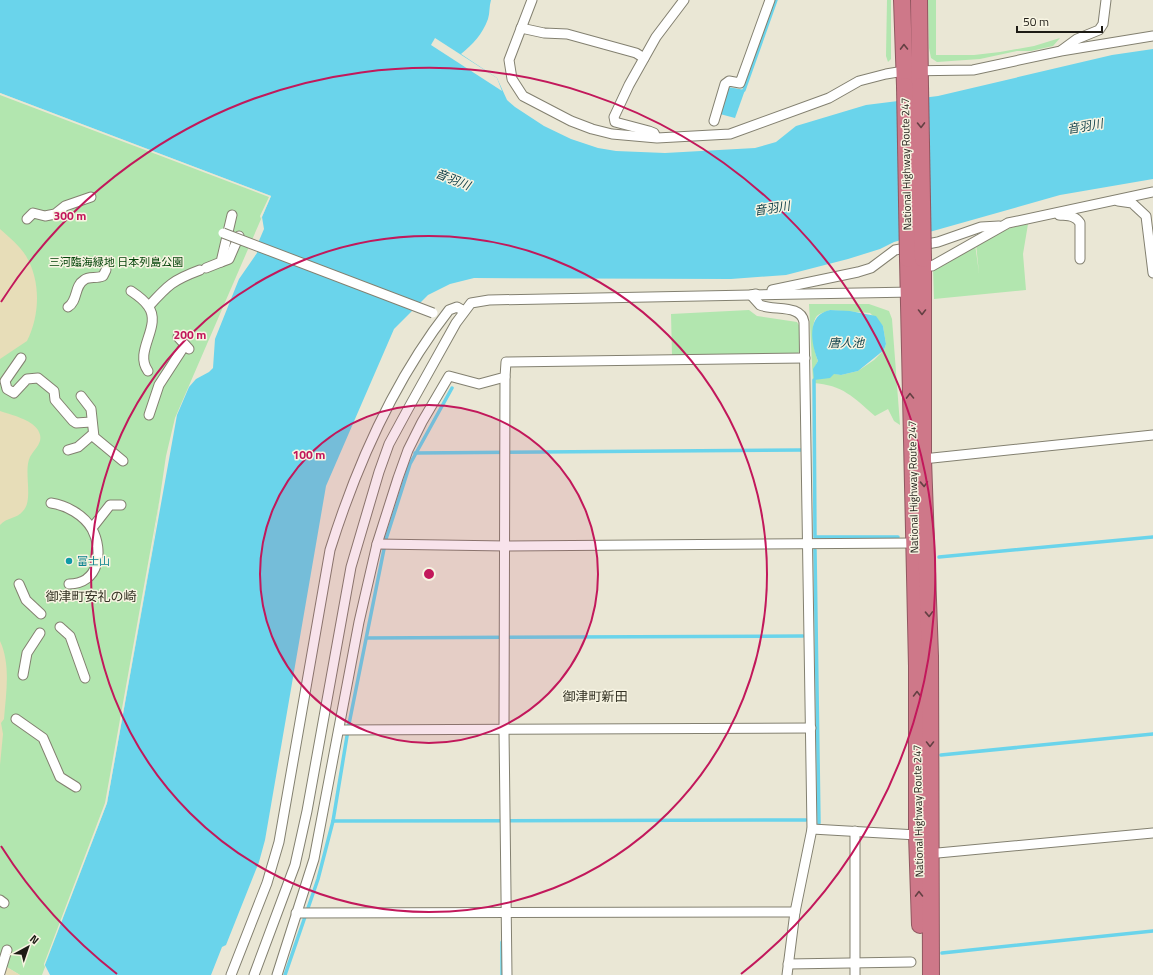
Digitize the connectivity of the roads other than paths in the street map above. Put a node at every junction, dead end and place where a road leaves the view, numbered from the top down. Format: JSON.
{"nodes":[{"id":1,"x":532,"y":0,"type":"edge"},
{"id":2,"x":684,"y":0,"type":"edge"},
{"id":3,"x":770,"y":0,"type":"edge"},
{"id":4,"x":902,"y":0,"type":"edge"},
{"id":5,"x":919,"y":0,"type":"edge"},
{"id":6,"x":1106,"y":0,"type":"edge"},
{"id":7,"x":521,"y":28,"type":"junction"},
{"id":8,"x":1153,"y":36,"type":"edge"},
{"id":9,"x":1060,"y":51,"type":"junction"},
{"id":10,"x":644,"y":58,"type":"junction"},
{"id":11,"x":904,"y":79,"type":"junction"},
{"id":12,"x":920,"y":79,"type":"junction"},
{"id":13,"x":714,"y":121,"type":"dead end"},
{"id":14,"x":657,"y":138,"type":"junction"},
{"id":15,"x":1153,"y":192,"type":"edge"},
{"id":16,"x":91,"y":197,"type":"dead end"},
{"id":17,"x":1112,"y":200,"type":"junction"},
{"id":18,"x":1050,"y":214,"type":"junction"},
{"id":19,"x":232,"y":215,"type":"dead end"},
{"id":20,"x":27,"y":219,"type":"dead end"},
{"id":21,"x":999,"y":226,"type":"junction"},
{"id":22,"x":223,"y":233,"type":"dead end"},
{"id":23,"x":239,"y":236,"type":"dead end"},
{"id":24,"x":1152,"y":239,"type":"edge"},
{"id":25,"x":1080,"y":259,"type":"dead end"},
{"id":26,"x":221,"y":262,"type":"junction"},
{"id":27,"x":918,"y":262,"type":"junction"},
{"id":28,"x":106,"y":270,"type":"dead end"},
{"id":29,"x":1153,"y":273,"type":"edge"},
{"id":30,"x":131,"y":291,"type":"dead end"},
{"id":31,"x":915,"y":292,"type":"junction"},
{"id":32,"x":752,"y":295,"type":"junction"},
{"id":33,"x":149,"y":306,"type":"junction"},
{"id":34,"x":68,"y":307,"type":"dead end"},
{"id":35,"x":464,"y":311,"type":"junction"},
{"id":36,"x":443,"y":318,"type":"junction"},
{"id":37,"x":178,"y":337,"type":"dead end"},
{"id":38,"x":21,"y":358,"type":"dead end"},
{"id":39,"x":805,"y":358,"type":"junction"},
{"id":40,"x":148,"y":371,"type":"dead end"},
{"id":41,"x":505,"y":377,"type":"junction"},
{"id":42,"x":81,"y":396,"type":"dead end"},
{"id":43,"x":149,"y":415,"type":"dead end"},
{"id":44,"x":91,"y":422,"type":"junction"},
{"id":45,"x":93,"y":434,"type":"junction"},
{"id":46,"x":1153,"y":435,"type":"edge"},
{"id":47,"x":68,"y":450,"type":"dead end"},
{"id":48,"x":923,"y":459,"type":"junction"},
{"id":49,"x":123,"y":461,"type":"dead end"},
{"id":50,"x":51,"y":503,"type":"dead end"},
{"id":51,"x":122,"y":505,"type":"dead end"},
{"id":52,"x":92,"y":528,"type":"junction"},
{"id":53,"x":914,"y":543,"type":"junction"},
{"id":54,"x":377,"y":544,"type":"junction"},
{"id":55,"x":807,"y":544,"type":"junction"},
{"id":56,"x":506,"y":546,"type":"junction"},
{"id":57,"x":19,"y":584,"type":"dead end"},
{"id":58,"x":69,"y":584,"type":"dead end"},
{"id":59,"x":41,"y":614,"type":"dead end"},
{"id":60,"x":60,"y":627,"type":"dead end"},
{"id":61,"x":40,"y":633,"type":"dead end"},
{"id":62,"x":23,"y":675,"type":"dead end"},
{"id":63,"x":85,"y":678,"type":"dead end"},
{"id":64,"x":16,"y":718,"type":"dead end"},
{"id":65,"x":811,"y":728,"type":"junction"},
{"id":66,"x":339,"y":730,"type":"junction"},
{"id":67,"x":504,"y":731,"type":"junction"},
{"id":68,"x":76,"y":787,"type":"dead end"},
{"id":69,"x":812,"y":829,"type":"junction"},
{"id":70,"x":855,"y":831,"type":"junction"},
{"id":71,"x":1153,"y":833,"type":"edge"},
{"id":72,"x":917,"y":835,"type":"junction"},
{"id":73,"x":925,"y":854,"type":"junction"},
{"id":74,"x":795,"y":912,"type":"junction"},
{"id":75,"x":296,"y":913,"type":"junction"},
{"id":76,"x":507,"y":914,"type":"junction"},
{"id":77,"x":7,"y":950,"type":"dead end"},
{"id":78,"x":911,"y":962,"type":"dead end"},
{"id":79,"x":788,"y":964,"type":"junction"},
{"id":80,"x":855,"y":964,"type":"junction"},
{"id":81,"x":0,"y":973,"type":"edge"},
{"id":82,"x":231,"y":975,"type":"edge"},
{"id":83,"x":254,"y":975,"type":"edge"},
{"id":84,"x":277,"y":975,"type":"edge"},
{"id":85,"x":507,"y":975,"type":"edge"},
{"id":86,"x":787,"y":975,"type":"edge"},
{"id":87,"x":855,"y":975,"type":"edge"},
{"id":88,"x":921,"y":975,"type":"edge"},
{"id":89,"x":931,"y":975,"type":"edge"}],
"edges":[{"from":1,"to":7,"type":"street"},
{"from":2,"to":10,"type":"street"},
{"from":3,"to":13,"type":"street"},
{"from":11,"to":4,"type":"highway","name":"National Highway Route 247","one_way":true},
{"from":5,"to":12,"type":"highway","name":"National Highway Route 247"},
{"from":6,"to":9,"type":"street"},
{"from":7,"to":10,"type":"street"},
{"from":7,"to":14,"type":"street"},
{"from":8,"to":9,"type":"street"},
{"from":9,"to":12,"type":"street"},
{"from":10,"to":14,"type":"street"},
{"from":11,"to":12,"type":"street"},
{"from":11,"to":14,"type":"street"},
{"from":11,"to":27,"type":"highway","name":"National Highway Route 247","bridge":true},
{"from":12,"to":27,"type":"highway","name":"National Highway Route 247","one_way":true,"bridge":true},
{"from":15,"to":17,"type":"street"},
{"from":16,"to":20,"type":"street"},
{"from":17,"to":18,"type":"street"},
{"from":17,"to":24,"type":"street"},
{"from":18,"to":21,"type":"street"},
{"from":18,"to":25,"type":"street"},
{"from":19,"to":26,"type":"street"},
{"from":21,"to":27,"type":"street"},
{"from":21,"to":32,"type":"street"},
{"from":22,"to":36,"type":"street","bridge":true},
{"from":23,"to":26,"type":"street"},
{"from":24,"to":29,"type":"street"},
{"from":26,"to":33,"type":"street"},
{"from":27,"to":31,"type":"highway","name":"National Highway Route 247"},
{"from":28,"to":34,"type":"street"},
{"from":30,"to":33,"type":"street"},
{"from":31,"to":32,"type":"street"},
{"from":31,"to":48,"type":"highway","name":"National Highway Route 247","one_way":true},
{"from":53,"to":31,"type":"highway","name":"National Highway Route 247","one_way":true},
{"from":32,"to":35,"type":"street"},
{"from":32,"to":39,"type":"street"},
{"from":33,"to":40,"type":"street"},
{"from":35,"to":36,"type":"street"},
{"from":35,"to":83,"type":"street"},
{"from":36,"to":82,"type":"street"},
{"from":37,"to":43,"type":"street"},
{"from":38,"to":44,"type":"street"},
{"from":39,"to":41,"type":"street"},
{"from":39,"to":55,"type":"street"},
{"from":41,"to":54,"type":"street"},
{"from":41,"to":56,"type":"street"},
{"from":42,"to":44,"type":"street"},
{"from":44,"to":45,"type":"street"},
{"from":45,"to":47,"type":"street"},
{"from":45,"to":49,"type":"street"},
{"from":46,"to":48,"type":"street"},
{"from":48,"to":73,"type":"highway","name":"National Highway Route 247","one_way":true},
{"from":50,"to":52,"type":"street"},
{"from":51,"to":52,"type":"street"},
{"from":52,"to":58,"type":"street"},
{"from":53,"to":55,"type":"street"},
{"from":72,"to":53,"type":"highway","name":"National Highway Route 247","one_way":true},
{"from":54,"to":56,"type":"street"},
{"from":54,"to":66,"type":"street"},
{"from":55,"to":56,"type":"street"},
{"from":55,"to":65,"type":"street"},
{"from":56,"to":67,"type":"street"},
{"from":57,"to":59,"type":"street"},
{"from":60,"to":63,"type":"street"},
{"from":61,"to":62,"type":"street"},
{"from":64,"to":68,"type":"street"},
{"from":65,"to":67,"type":"street"},
{"from":65,"to":69,"type":"street"},
{"from":66,"to":67,"type":"street"},
{"from":66,"to":75,"type":"street"},
{"from":67,"to":76,"type":"street"},
{"from":69,"to":70,"type":"street"},
{"from":69,"to":74,"type":"street"},
{"from":70,"to":72,"type":"street"},
{"from":70,"to":80,"type":"street"},
{"from":71,"to":73,"type":"street"},
{"from":72,"to":73,"type":"highway","name":"National Highway Route 247"},
{"from":88,"to":73,"type":"highway","name":"National Highway Route 247","one_way":true},
{"from":73,"to":89,"type":"highway","name":"National Highway Route 247"},
{"from":74,"to":76,"type":"street"},
{"from":74,"to":79,"type":"street"},
{"from":75,"to":76,"type":"street"},
{"from":75,"to":84,"type":"street"},
{"from":76,"to":85,"type":"street"},
{"from":77,"to":81,"type":"street"},
{"from":78,"to":80,"type":"street"},
{"from":79,"to":80,"type":"street"},
{"from":79,"to":86,"type":"street"},
{"from":80,"to":87,"type":"street"}]}
